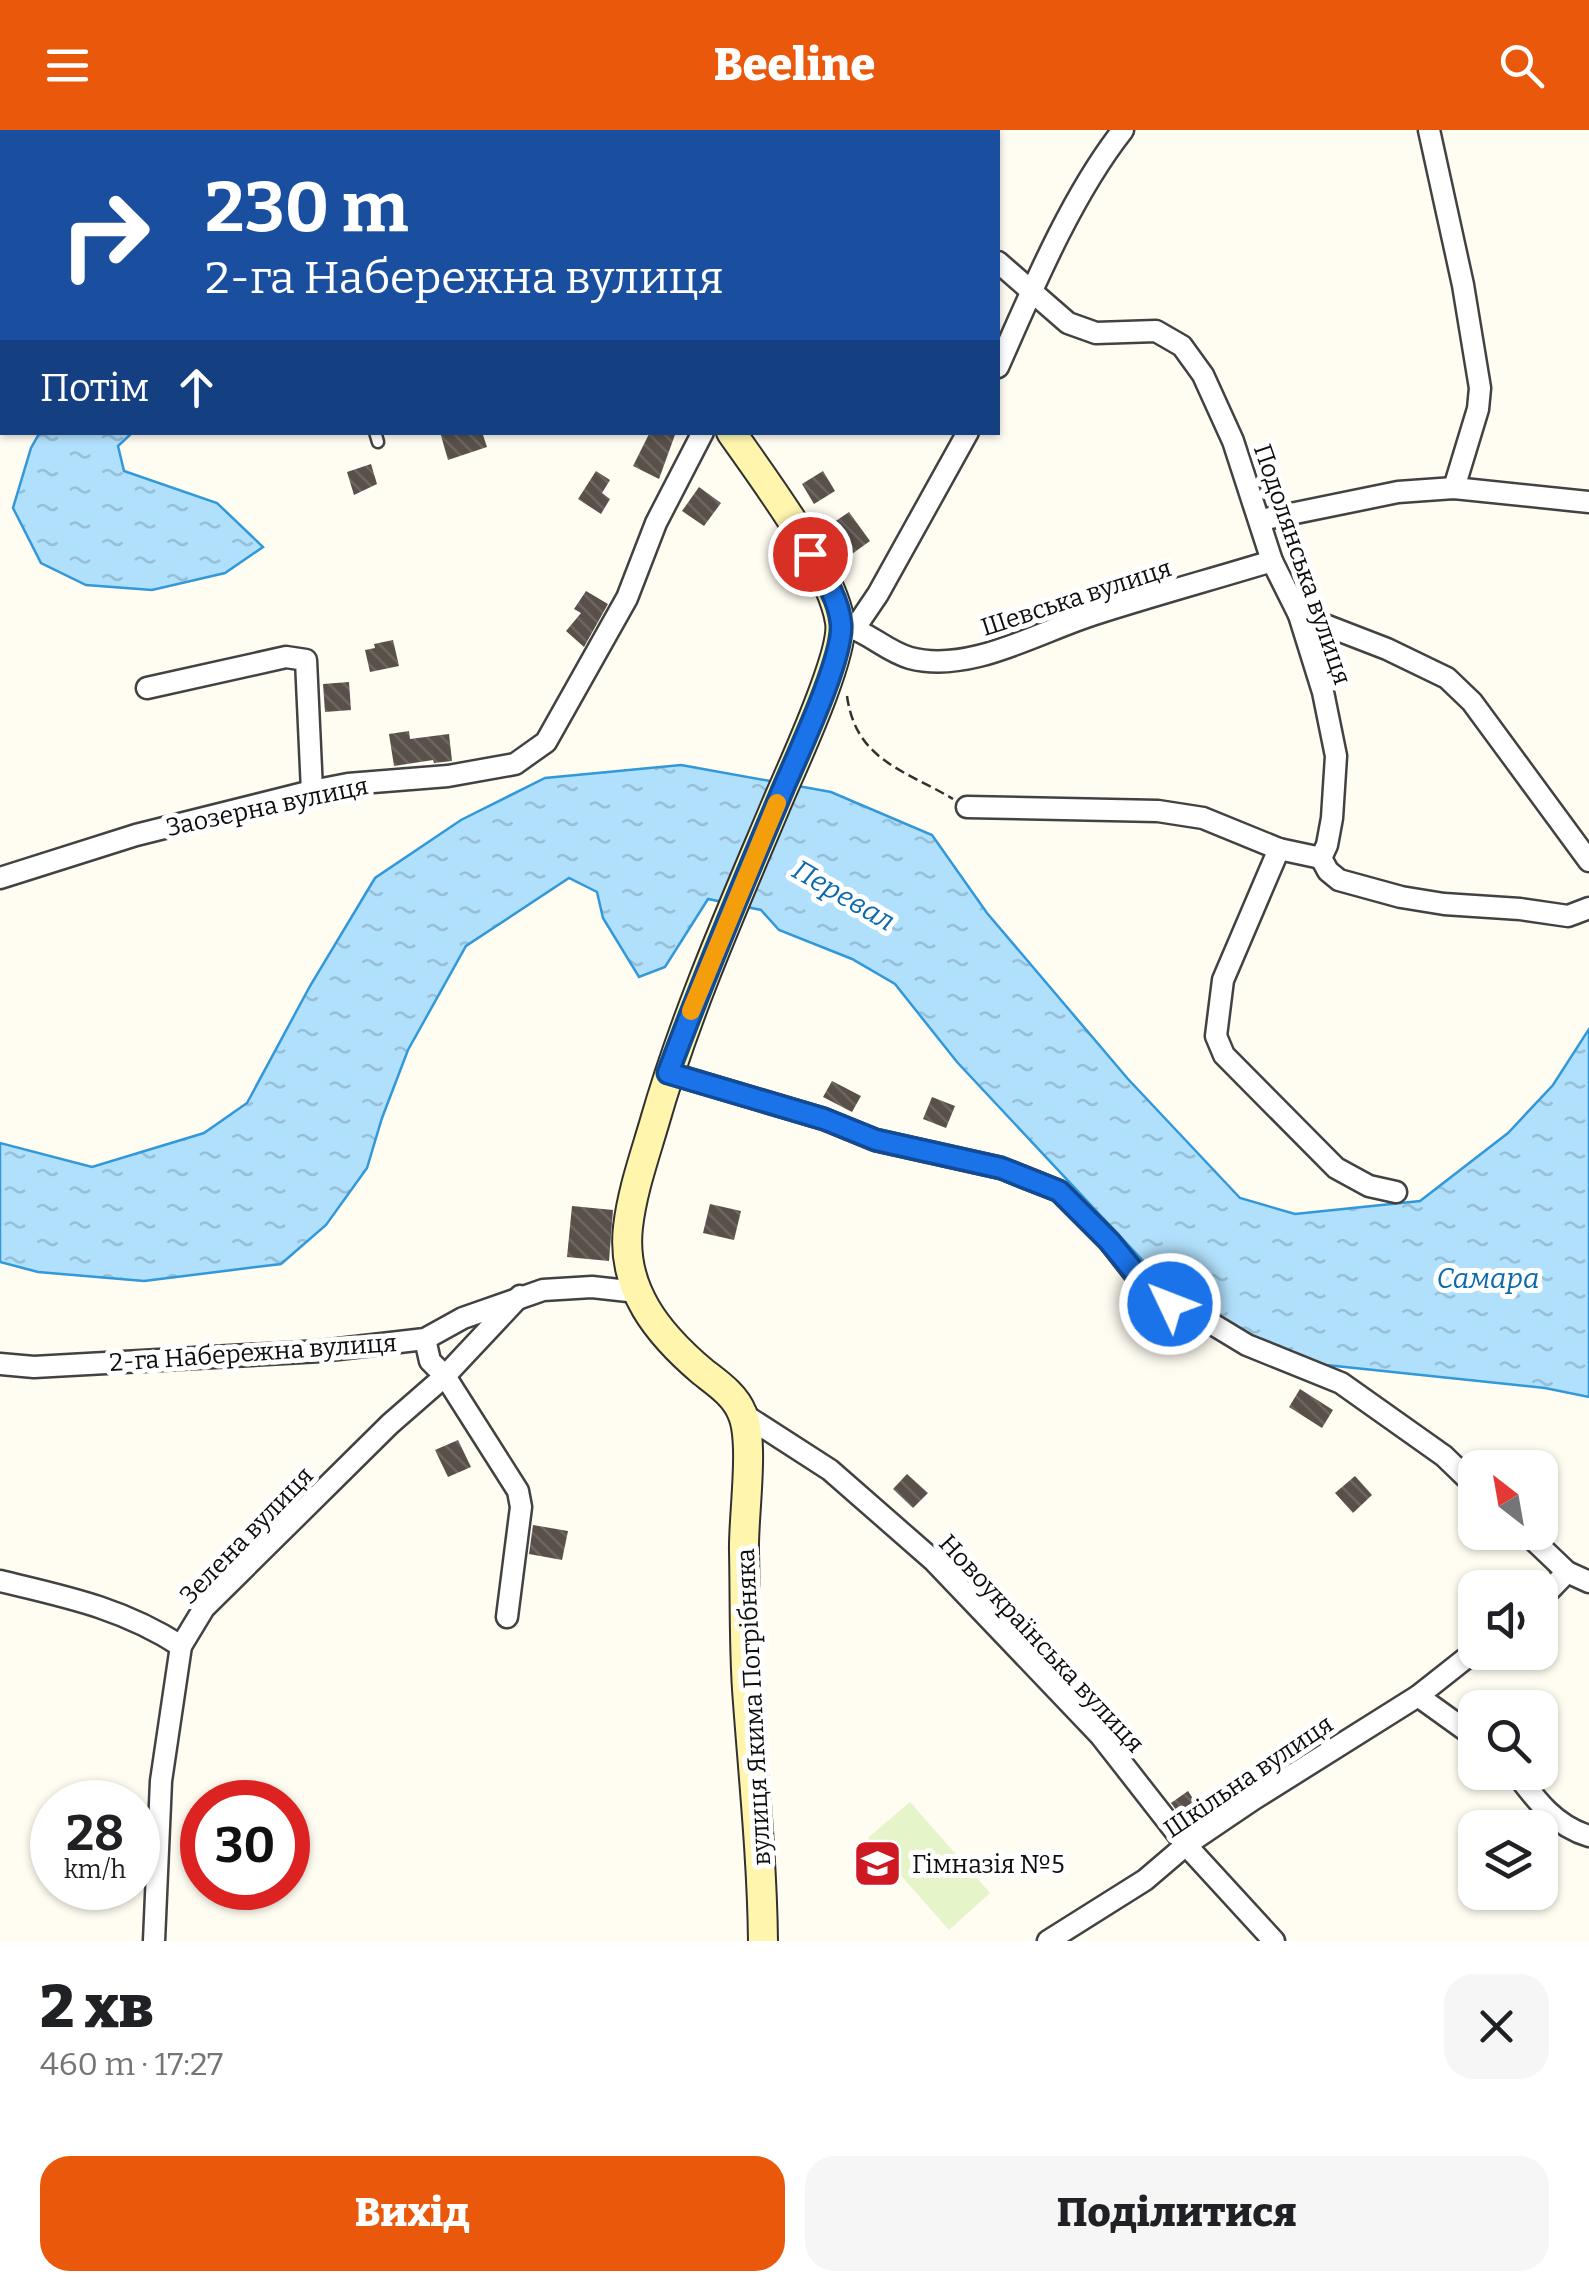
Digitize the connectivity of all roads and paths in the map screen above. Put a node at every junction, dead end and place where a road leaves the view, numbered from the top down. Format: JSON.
{"nodes":[{"id":1,"x":1123,"y":130,"type":"edge"},
{"id":2,"x":1429,"y":130,"type":"edge"},
{"id":3,"x":1000,"y":264,"type":"edge"},
{"id":4,"x":1032,"y":290,"type":"junction"},
{"id":5,"x":1000,"y":362,"type":"edge"},
{"id":6,"x":701,"y":435,"type":"edge"},
{"id":7,"x":732,"y":435,"type":"edge"},
{"id":8,"x":966,"y":435,"type":"edge"},
{"id":9,"x":1454,"y":488,"type":"junction"},
{"id":10,"x":1589,"y":502,"type":"edge"},
{"id":11,"x":1261,"y":520,"type":"junction"},
{"id":12,"x":1272,"y":561,"type":"junction"},
{"id":13,"x":1299,"y":615,"type":"junction"},
{"id":14,"x":848,"y":626,"type":"junction"},
{"id":15,"x":846,"y":687,"type":"dead end"},
{"id":16,"x":147,"y":688,"type":"dead end"},
{"id":17,"x":312,"y":791,"type":"junction"},
{"id":18,"x":967,"y":808,"type":"joint"},
{"id":19,"x":1279,"y":850,"type":"junction"},
{"id":20,"x":1320,"y":858,"type":"junction"},
{"id":21,"x":1589,"y":861,"type":"edge"},
{"id":22,"x":0,"y":878,"type":"edge"},
{"id":23,"x":1589,"y":908,"type":"edge"},
{"id":24,"x":668,"y":1073,"type":"junction"},
{"id":25,"x":1396,"y":1192,"type":"dead end"},
{"id":26,"x":636,"y":1292,"type":"junction"},
{"id":27,"x":520,"y":1296,"type":"junction"},
{"id":28,"x":425,"y":1339,"type":"junction"},
{"id":29,"x":0,"y":1364,"type":"edge"},
{"id":30,"x":444,"y":1376,"type":"junction"},
{"id":31,"x":743,"y":1414,"type":"junction"},
{"id":32,"x":1458,"y":1471,"type":"edge"},
{"id":33,"x":1544,"y":1550,"type":"edge"},
{"id":34,"x":1567,"y":1572,"type":"junction"},
{"id":35,"x":1558,"y":1581,"type":"edge"},
{"id":36,"x":0,"y":1582,"type":"edge"},
{"id":37,"x":1589,"y":1582,"type":"edge"},
{"id":38,"x":506,"y":1617,"type":"dead end"},
{"id":39,"x":181,"y":1646,"type":"junction"},
{"id":40,"x":1458,"y":1664,"type":"edge"},
{"id":41,"x":1418,"y":1696,"type":"junction"},
{"id":42,"x":1458,"y":1724,"type":"edge"},
{"id":43,"x":1528,"y":1790,"type":"edge"},
{"id":44,"x":1589,"y":1836,"type":"edge"},
{"id":45,"x":1186,"y":1845,"type":"junction"},
{"id":46,"x":154,"y":1941,"type":"edge"},
{"id":47,"x":764,"y":1941,"type":"edge"},
{"id":48,"x":1048,"y":1941,"type":"edge"},
{"id":49,"x":1274,"y":1941,"type":"edge"}],
"edges":[{"from":1,"to":4,"type":"street"},
{"from":2,"to":9,"type":"street"},
{"from":3,"to":4,"type":"street","name":"Подолянська вулиця"},
{"from":4,"to":5,"type":"street"},
{"from":4,"to":11,"type":"street","name":"Подолянська вулиця"},
{"from":6,"to":17,"type":"street","name":"Заозерна вулиця"},
{"from":7,"to":14,"type":"street"},
{"from":8,"to":14,"type":"street"},
{"from":9,"to":10,"type":"street"},
{"from":9,"to":11,"type":"street"},
{"from":11,"to":12,"type":"street","name":"Подолянська вулиця"},
{"from":12,"to":13,"type":"street","name":"Подолянська вулиця"},
{"from":12,"to":14,"type":"street","name":"Шевська вулиця"},
{"from":13,"to":20,"type":"street","name":"Подолянська вулиця"},
{"from":13,"to":21,"type":"street"},
{"from":14,"to":24,"type":"street"},
{"from":15,"to":18,"type":"path"},
{"from":16,"to":17,"type":"street"},
{"from":17,"to":22,"type":"street","name":"Заозерна вулиця"},
{"from":18,"to":19,"type":"street"},
{"from":19,"to":20,"type":"street"},
{"from":19,"to":25,"type":"street"},
{"from":20,"to":23,"type":"street"},
{"from":24,"to":26,"type":"street"},
{"from":24,"to":32,"type":"street"},
{"from":26,"to":27,"type":"street","name":"2-га Набережна вулиця"},
{"from":26,"to":31,"type":"street"},
{"from":27,"to":28,"type":"street","name":"2-га Набережна вулиця"},
{"from":27,"to":30,"type":"street","name":"Зелена вулиця"},
{"from":28,"to":29,"type":"street","name":"2-га Набережна вулиця"},
{"from":28,"to":30,"type":"street"},
{"from":30,"to":38,"type":"street"},
{"from":30,"to":39,"type":"street","name":"Зелена вулиця"},
{"from":31,"to":45,"type":"street","name":"Новоукраїнська вулиця"},
{"from":31,"to":47,"type":"street","name":"вулиця Якима Погрібняка"},
{"from":33,"to":34,"type":"street"},
{"from":34,"to":35,"type":"street"},
{"from":34,"to":37,"type":"street"},
{"from":36,"to":39,"type":"street"},
{"from":39,"to":46,"type":"street","name":"Зелена вулиця"},
{"from":40,"to":41,"type":"street","name":"Шкільна вулиця"},
{"from":41,"to":42,"type":"street"},
{"from":41,"to":45,"type":"street","name":"Шкільна вулиця"},
{"from":43,"to":44,"type":"street"},
{"from":45,"to":48,"type":"street","name":"Шкільна вулиця"},
{"from":45,"to":49,"type":"street","name":"Новоукраїнська вулиця"}]}
